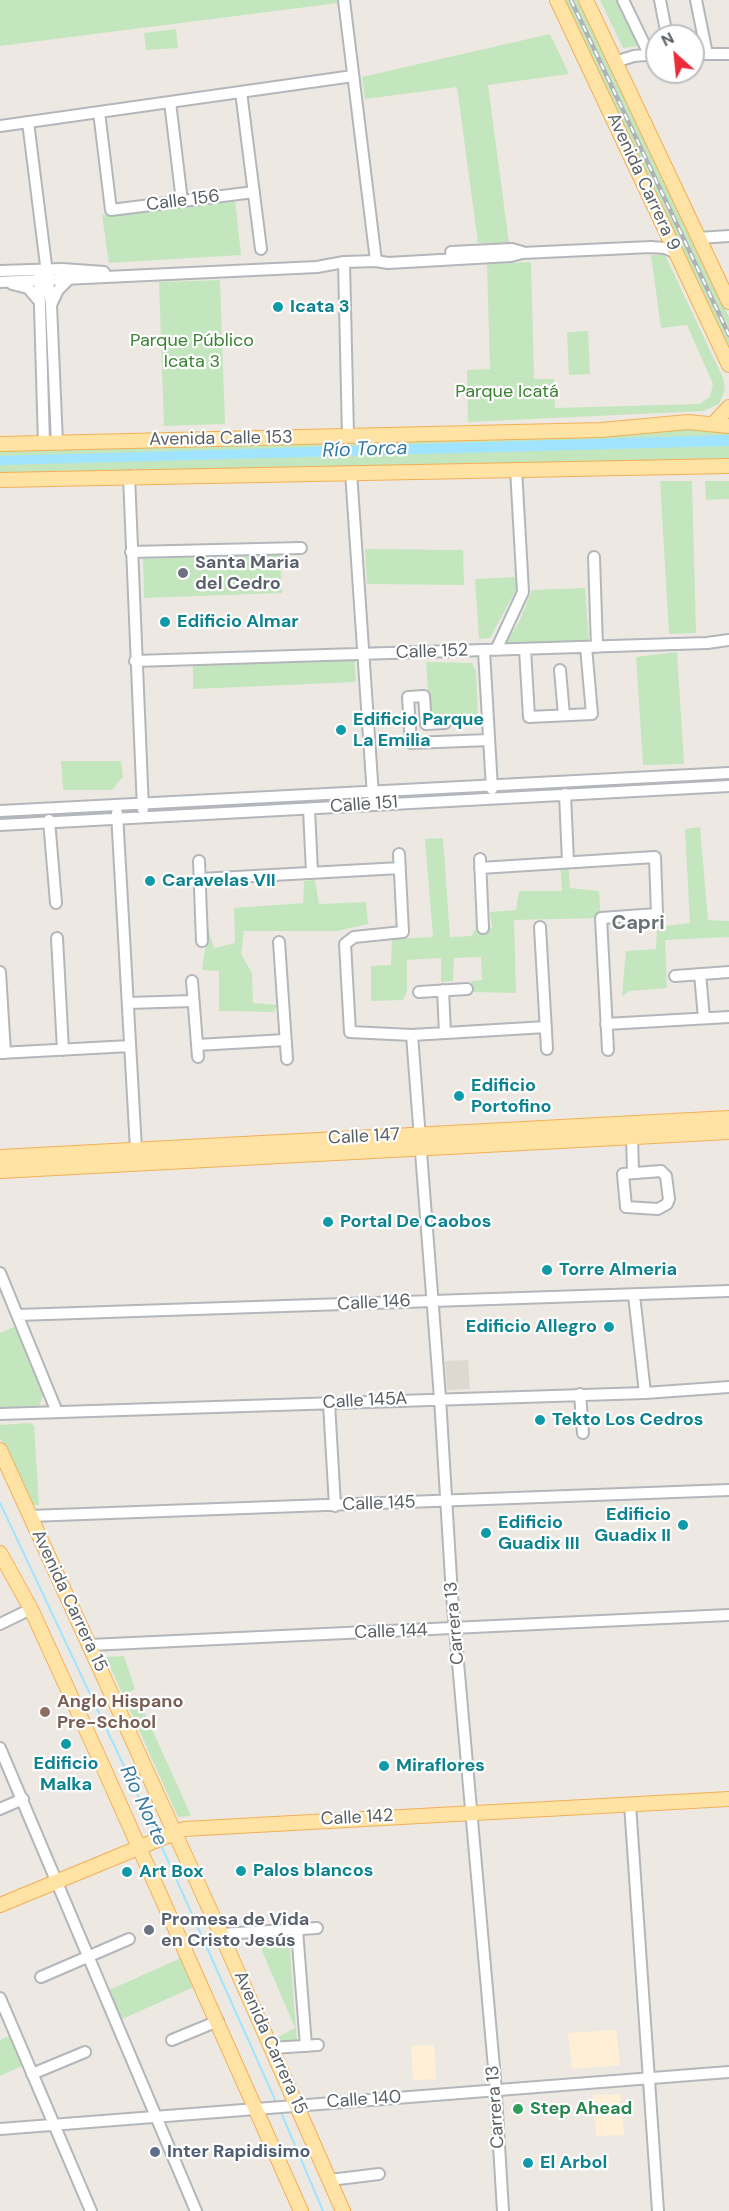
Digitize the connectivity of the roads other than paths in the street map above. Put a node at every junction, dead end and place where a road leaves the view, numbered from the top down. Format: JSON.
{"nodes":[{"id":1,"x":344,"y":0,"type":"edge"},
{"id":2,"x":557,"y":0,"type":"edge"},
{"id":3,"x":586,"y":0,"type":"edge"},
{"id":4,"x":623,"y":0,"type":"edge"},
{"id":5,"x":660,"y":0,"type":"edge"},
{"id":6,"x":696,"y":0,"type":"edge"},
{"id":7,"x":665,"y":24,"type":"edge"},
{"id":8,"x":645,"y":40,"type":"edge"},
{"id":9,"x":707,"y":54,"type":"joint"},
{"id":10,"x":729,"y":54,"type":"edge"},
{"id":11,"x":645,"y":56,"type":"edge"},
{"id":12,"x":615,"y":62,"type":"junction"},
{"id":13,"x":352,"y":76,"type":"junction"},
{"id":14,"x":242,"y":92,"type":"junction"},
{"id":15,"x":170,"y":102,"type":"junction"},
{"id":16,"x":99,"y":112,"type":"junction"},
{"id":17,"x":28,"y":122,"type":"junction"},
{"id":18,"x":0,"y":126,"type":"edge"},
{"id":19,"x":254,"y":192,"type":"junction"},
{"id":20,"x":182,"y":201,"type":"junction"},
{"id":21,"x":662,"y":224,"type":"junction"},
{"id":22,"x":729,"y":236,"type":"edge"},
{"id":23,"x":698,"y":238,"type":"junction"},
{"id":24,"x":641,"y":247,"type":"junction"},
{"id":25,"x":261,"y":249,"type":"dead end"},
{"id":26,"x":676,"y":253,"type":"junction"},
{"id":27,"x":376,"y":261,"type":"junction"},
{"id":28,"x":344,"y":262,"type":"junction"},
{"id":29,"x":0,"y":271,"type":"edge"},
{"id":30,"x":43,"y":274,"type":"junction"},
{"id":31,"x":69,"y":279,"type":"junction"},
{"id":32,"x":0,"y":283,"type":"edge"},
{"id":33,"x":729,"y":302,"type":"edge"},
{"id":34,"x":45,"y":304,"type":"junction"},
{"id":35,"x":729,"y":365,"type":"edge"},
{"id":36,"x":729,"y":407,"type":"edge"},
{"id":37,"x":712,"y":424,"type":"junction"},
{"id":38,"x":729,"y":426,"type":"edge"},
{"id":39,"x":348,"y":436,"type":"junction"},
{"id":40,"x":50,"y":443,"type":"junction"},
{"id":41,"x":0,"y":444,"type":"edge"},
{"id":42,"x":729,"y":467,"type":"edge"},
{"id":43,"x":516,"y":470,"type":"junction"},
{"id":44,"x":351,"y":472,"type":"junction"},
{"id":45,"x":129,"y":476,"type":"junction"},
{"id":46,"x":0,"y":480,"type":"edge"},
{"id":47,"x":301,"y":548,"type":"dead end"},
{"id":48,"x":131,"y":552,"type":"junction"},
{"id":49,"x":594,"y":557,"type":"dead end"},
{"id":50,"x":729,"y":640,"type":"edge"},
{"id":51,"x":592,"y":647,"type":"junction"},
{"id":52,"x":525,"y":650,"type":"junction"},
{"id":53,"x":490,"y":651,"type":"junction"},
{"id":54,"x":364,"y":655,"type":"junction"},
{"id":55,"x":135,"y":661,"type":"junction"},
{"id":56,"x":560,"y":670,"type":"dead end"},
{"id":57,"x":564,"y":715,"type":"junction"},
{"id":58,"x":445,"y":723,"type":"dead end"},
{"id":59,"x":489,"y":740,"type":"junction"},
{"id":60,"x":729,"y":773,"type":"edge"},
{"id":61,"x":492,"y":785,"type":"junction"},
{"id":62,"x":729,"y":786,"type":"edge"},
{"id":63,"x":451,"y":787,"type":"junction"},
{"id":64,"x":373,"y":791,"type":"junction"},
{"id":65,"x":565,"y":794,"type":"junction"},
{"id":66,"x":495,"y":798,"type":"junction"},
{"id":67,"x":448,"y":800,"type":"junction"},
{"id":68,"x":138,"y":804,"type":"junction"},
{"id":69,"x":369,"y":804,"type":"junction"},
{"id":70,"x":118,"y":806,"type":"junction"},
{"id":71,"x":46,"y":809,"type":"junction"},
{"id":72,"x":309,"y":809,"type":"junction"},
{"id":73,"x":0,"y":811,"type":"edge"},
{"id":74,"x":140,"y":818,"type":"junction"},
{"id":75,"x":117,"y":820,"type":"junction"},
{"id":76,"x":48,"y":824,"type":"junction"},
{"id":77,"x":0,"y":825,"type":"edge"},
{"id":78,"x":399,"y":854,"type":"dead end"},
{"id":79,"x":199,"y":861,"type":"dead end"},
{"id":80,"x":568,"y":862,"type":"junction"},
{"id":81,"x":400,"y":868,"type":"junction"},
{"id":82,"x":312,"y":873,"type":"junction"},
{"id":83,"x":200,"y":879,"type":"junction"},
{"id":84,"x":56,"y":903,"type":"dead end"},
{"id":85,"x":540,"y":927,"type":"dead end"},
{"id":86,"x":483,"y":928,"type":"dead end"},
{"id":87,"x":57,"y":938,"type":"dead end"},
{"id":88,"x":202,"y":941,"type":"dead end"},
{"id":89,"x":279,"y":942,"type":"dead end"},
{"id":90,"x":0,"y":972,"type":"edge"},
{"id":91,"x":729,"y":972,"type":"edge"},
{"id":92,"x":700,"y":974,"type":"junction"},
{"id":93,"x":675,"y":976,"type":"dead end"},
{"id":94,"x":192,"y":981,"type":"dead end"},
{"id":95,"x":467,"y":989,"type":"dead end"},
{"id":96,"x":443,"y":990,"type":"junction"},
{"id":97,"x":419,"y":992,"type":"dead end"},
{"id":98,"x":193,"y":1001,"type":"junction"},
{"id":99,"x":128,"y":1003,"type":"junction"},
{"id":100,"x":729,"y":1017,"type":"edge"},
{"id":101,"x":704,"y":1018,"type":"junction"},
{"id":102,"x":606,"y":1024,"type":"junction"},
{"id":103,"x":546,"y":1027,"type":"junction"},
{"id":104,"x":445,"y":1033,"type":"junction"},
{"id":105,"x":412,"y":1035,"type":"junction"},
{"id":106,"x":285,"y":1040,"type":"junction"},
{"id":107,"x":197,"y":1045,"type":"junction"},
{"id":108,"x":130,"y":1046,"type":"junction"},
{"id":109,"x":547,"y":1049,"type":"dead end"},
{"id":110,"x":63,"y":1050,"type":"junction"},
{"id":111,"x":608,"y":1050,"type":"dead end"},
{"id":112,"x":2,"y":1053,"type":"edge"},
{"id":113,"x":198,"y":1057,"type":"dead end"},
{"id":114,"x":287,"y":1059,"type":"dead end"},
{"id":115,"x":729,"y":1118,"type":"edge"},
{"id":116,"x":729,"y":1132,"type":"edge"},
{"id":117,"x":632,"y":1137,"type":"junction"},
{"id":118,"x":419,"y":1141,"type":"junction"},
{"id":119,"x":136,"y":1149,"type":"junction"},
{"id":120,"x":0,"y":1157,"type":"edge"},
{"id":121,"x":0,"y":1171,"type":"edge"},
{"id":122,"x":633,"y":1172,"type":"junction"},
{"id":123,"x":0,"y":1273,"type":"edge"},
{"id":124,"x":729,"y":1291,"type":"edge"},
{"id":125,"x":634,"y":1295,"type":"junction"},
{"id":126,"x":431,"y":1301,"type":"junction"},
{"id":127,"x":18,"y":1315,"type":"junction"},
{"id":128,"x":729,"y":1387,"type":"edge"},
{"id":129,"x":645,"y":1393,"type":"junction"},
{"id":130,"x":580,"y":1394,"type":"junction"},
{"id":131,"x":440,"y":1398,"type":"junction"},
{"id":132,"x":329,"y":1403,"type":"junction"},
{"id":133,"x":57,"y":1412,"type":"junction"},
{"id":134,"x":0,"y":1414,"type":"edge"},
{"id":135,"x":583,"y":1433,"type":"dead end"},
{"id":136,"x":0,"y":1450,"type":"edge"},
{"id":137,"x":729,"y":1490,"type":"edge"},
{"id":138,"x":446,"y":1502,"type":"junction"},
{"id":139,"x":335,"y":1506,"type":"junction"},
{"id":140,"x":30,"y":1516,"type":"junction"},
{"id":141,"x":0,"y":1552,"type":"edge"},
{"id":142,"x":31,"y":1609,"type":"junction"},
{"id":143,"x":729,"y":1615,"type":"edge"},
{"id":144,"x":0,"y":1624,"type":"edge"},
{"id":145,"x":455,"y":1630,"type":"junction"},
{"id":146,"x":90,"y":1646,"type":"junction"},
{"id":147,"x":0,"y":1748,"type":"edge"},
{"id":148,"x":23,"y":1799,"type":"junction"},
{"id":149,"x":729,"y":1800,"type":"edge"},
{"id":150,"x":630,"y":1804,"type":"junction"},
{"id":151,"x":0,"y":1809,"type":"edge"},
{"id":152,"x":472,"y":1813,"type":"junction"},
{"id":153,"x":172,"y":1832,"type":"junction"},
{"id":154,"x":142,"y":1845,"type":"junction"},
{"id":155,"x":58,"y":1882,"type":"junction"},
{"id":156,"x":0,"y":1905,"type":"edge"},
{"id":157,"x":317,"y":1928,"type":"dead end"},
{"id":158,"x":297,"y":1930,"type":"junction"},
{"id":159,"x":221,"y":1934,"type":"junction"},
{"id":160,"x":129,"y":1939,"type":"dead end"},
{"id":161,"x":87,"y":1957,"type":"junction"},
{"id":162,"x":41,"y":1977,"type":"dead end"},
{"id":163,"x":0,"y":1998,"type":"edge"},
{"id":164,"x":218,"y":2021,"type":"junction"},
{"id":165,"x":172,"y":2040,"type":"dead end"},
{"id":166,"x":318,"y":2045,"type":"dead end"},
{"id":167,"x":306,"y":2046,"type":"junction"},
{"id":168,"x":272,"y":2048,"type":"junction"},
{"id":169,"x":85,"y":2052,"type":"dead end"},
{"id":170,"x":729,"y":2072,"type":"edge"},
{"id":171,"x":32,"y":2074,"type":"junction"},
{"id":172,"x":649,"y":2078,"type":"junction"},
{"id":173,"x":496,"y":2090,"type":"junction"},
{"id":174,"x":295,"y":2106,"type":"junction"},
{"id":175,"x":260,"y":2109,"type":"junction"},
{"id":176,"x":155,"y":2117,"type":"junction"},
{"id":177,"x":53,"y":2125,"type":"junction"},
{"id":178,"x":0,"y":2129,"type":"edge"},
{"id":179,"x":379,"y":2174,"type":"dead end"},
{"id":180,"x":330,"y":2180,"type":"junction"},
{"id":181,"x":91,"y":2211,"type":"edge"},
{"id":182,"x":196,"y":2211,"type":"edge"},
{"id":183,"x":301,"y":2211,"type":"edge"},
{"id":184,"x":344,"y":2211,"type":"edge"},
{"id":185,"x":503,"y":2211,"type":"edge"},
{"id":186,"x":658,"y":2211,"type":"edge"}],
"edges":[{"from":1,"to":13,"type":"street"},
{"from":2,"to":21,"type":"main road","name":"Avenida Carrera 9"},
{"from":3,"to":12,"type":"main road","name":"Avenida Carrera 9"},
{"from":4,"to":8,"type":"street"},
{"from":5,"to":7,"type":"street"},
{"from":6,"to":9,"type":"street"},
{"from":9,"to":10,"type":"street"},
{"from":11,"to":12,"type":"street"},
{"from":12,"to":23,"type":"main road","name":"Avenida Carrera 9"},
{"from":13,"to":14,"type":"street"},
{"from":13,"to":27,"type":"street"},
{"from":14,"to":15,"type":"street"},
{"from":14,"to":19,"type":"street"},
{"from":15,"to":16,"type":"street"},
{"from":15,"to":20,"type":"street"},
{"from":16,"to":17,"type":"street"},
{"from":16,"to":20,"type":"street","name":"Calle 156"},
{"from":17,"to":18,"type":"street"},
{"from":17,"to":30,"type":"street"},
{"from":19,"to":20,"type":"street","name":"Calle 156"},
{"from":19,"to":25,"type":"street"},
{"from":21,"to":24,"type":"street"},
{"from":21,"to":26,"type":"main road","name":"Avenida Carrera 9"},
{"from":22,"to":23,"type":"street"},
{"from":23,"to":33,"type":"main road","name":"Avenida Carrera 9"},
{"from":24,"to":26,"type":"street"},
{"from":24,"to":27,"type":"street"},
{"from":26,"to":35,"type":"main road","name":"Avenida Carrera 9"},
{"from":27,"to":28,"type":"street"},
{"from":28,"to":30,"type":"street"},
{"from":28,"to":31,"type":"street"},
{"from":28,"to":39,"type":"street"},
{"from":29,"to":30,"type":"street"},
{"from":30,"to":31,"type":"street"},
{"from":30,"to":32,"type":"street"},
{"from":30,"to":34,"type":"street"},
{"from":31,"to":34,"type":"street"},
{"from":32,"to":34,"type":"street"},
{"from":34,"to":40,"type":"street"},
{"from":36,"to":37,"type":"main road"},
{"from":37,"to":38,"type":"main road","name":"Avenida Calle 153"},
{"from":37,"to":39,"type":"main road","name":"Avenida Calle 153"},
{"from":39,"to":40,"type":"main road","name":"Avenida Calle 153"},
{"from":40,"to":41,"type":"main road","name":"Avenida Calle 153"},
{"from":42,"to":43,"type":"main road","name":"Avenida Calle 153"},
{"from":43,"to":44,"type":"main road","name":"Avenida Calle 153"},
{"from":43,"to":53,"type":"street"},
{"from":44,"to":45,"type":"main road","name":"Avenida Calle 153"},
{"from":44,"to":54,"type":"street"},
{"from":45,"to":46,"type":"main road","name":"Avenida Calle 153"},
{"from":45,"to":48,"type":"street"},
{"from":47,"to":48,"type":"street"},
{"from":48,"to":55,"type":"street"},
{"from":49,"to":51,"type":"street"},
{"from":50,"to":51,"type":"street","name":"Calle 152"},
{"from":51,"to":52,"type":"street","name":"Calle 152"},
{"from":51,"to":57,"type":"street"},
{"from":52,"to":53,"type":"street","name":"Calle 152"},
{"from":52,"to":57,"type":"street"},
{"from":53,"to":54,"type":"street","name":"Calle 152"},
{"from":53,"to":59,"type":"street"},
{"from":54,"to":55,"type":"street","name":"Calle 152"},
{"from":54,"to":64,"type":"street"},
{"from":55,"to":68,"type":"street"},
{"from":56,"to":57,"type":"street"},
{"from":58,"to":59,"type":"street"},
{"from":59,"to":61,"type":"street"},
{"from":60,"to":61,"type":"street","name":"Calle 151"},
{"from":61,"to":63,"type":"street","name":"Calle 151"},
{"from":61,"to":66,"type":"street"},
{"from":62,"to":65,"type":"street","name":"Calle 151"},
{"from":63,"to":64,"type":"street","name":"Calle 151"},
{"from":63,"to":67,"type":"street"},
{"from":64,"to":68,"type":"street","name":"Calle 151"},
{"from":64,"to":69,"type":"street"},
{"from":65,"to":66,"type":"street","name":"Calle 151"},
{"from":65,"to":80,"type":"street"},
{"from":66,"to":67,"type":"street","name":"Calle 151"},
{"from":67,"to":69,"type":"street","name":"Calle 151"},
{"from":68,"to":70,"type":"street","name":"Calle 151"},
{"from":68,"to":74,"type":"street"},
{"from":69,"to":72,"type":"street","name":"Calle 151"},
{"from":70,"to":71,"type":"street","name":"Calle 151"},
{"from":70,"to":75,"type":"street"},
{"from":71,"to":73,"type":"street","name":"Calle 151"},
{"from":71,"to":76,"type":"street"},
{"from":72,"to":74,"type":"street","name":"Calle 151"},
{"from":72,"to":82,"type":"street"},
{"from":74,"to":75,"type":"street","name":"Calle 151"},
{"from":75,"to":76,"type":"street","name":"Calle 151"},
{"from":75,"to":99,"type":"street"},
{"from":76,"to":77,"type":"street","name":"Calle 151"},
{"from":76,"to":84,"type":"street"},
{"from":78,"to":81,"type":"street"},
{"from":79,"to":83,"type":"street"},
{"from":80,"to":86,"type":"street"},
{"from":80,"to":102,"type":"street"},
{"from":81,"to":82,"type":"street"},
{"from":81,"to":105,"type":"street"},
{"from":82,"to":83,"type":"street"},
{"from":83,"to":88,"type":"street"},
{"from":85,"to":103,"type":"street"},
{"from":87,"to":110,"type":"street"},
{"from":89,"to":106,"type":"street"},
{"from":90,"to":112,"type":"street"},
{"from":91,"to":92,"type":"street"},
{"from":92,"to":93,"type":"street"},
{"from":92,"to":101,"type":"street"},
{"from":94,"to":98,"type":"street"},
{"from":95,"to":96,"type":"street"},
{"from":96,"to":97,"type":"street"},
{"from":96,"to":104,"type":"street"},
{"from":98,"to":99,"type":"street"},
{"from":98,"to":107,"type":"street"},
{"from":99,"to":108,"type":"street"},
{"from":100,"to":101,"type":"street"},
{"from":101,"to":102,"type":"street"},
{"from":102,"to":111,"type":"street"},
{"from":103,"to":104,"type":"street"},
{"from":103,"to":109,"type":"street"},
{"from":104,"to":105,"type":"street"},
{"from":105,"to":118,"type":"street","name":"Carrera 13"},
{"from":106,"to":107,"type":"street"},
{"from":106,"to":114,"type":"street"},
{"from":107,"to":113,"type":"street"},
{"from":108,"to":110,"type":"street"},
{"from":108,"to":119,"type":"street"},
{"from":110,"to":112,"type":"street"},
{"from":115,"to":118,"type":"main road","name":"Calle 147"},
{"from":116,"to":117,"type":"main road","name":"Calle 147"},
{"from":117,"to":118,"type":"main road","name":"Calle 147"},
{"from":117,"to":122,"type":"street"},
{"from":118,"to":119,"type":"main road","name":"Calle 147"},
{"from":118,"to":121,"type":"main road","name":"Calle 147"},
{"from":118,"to":126,"type":"street","name":"Carrera 13"},
{"from":119,"to":120,"type":"main road","name":"Calle 147"},
{"from":122,"to":122,"type":"street"},
{"from":123,"to":127,"type":"street"},
{"from":124,"to":125,"type":"street","name":"Calle 146"},
{"from":125,"to":126,"type":"street","name":"Calle 146"},
{"from":125,"to":129,"type":"street"},
{"from":126,"to":127,"type":"street","name":"Calle 146"},
{"from":126,"to":131,"type":"street","name":"Carrera 13"},
{"from":127,"to":133,"type":"street"},
{"from":128,"to":129,"type":"street","name":"Calle 145A"},
{"from":129,"to":130,"type":"street","name":"Calle 145A"},
{"from":130,"to":131,"type":"street","name":"Calle 145A"},
{"from":130,"to":135,"type":"street"},
{"from":131,"to":132,"type":"street","name":"Calle 145A"},
{"from":131,"to":138,"type":"street","name":"Carrera 13"},
{"from":132,"to":133,"type":"street","name":"Calle 145A"},
{"from":132,"to":139,"type":"street"},
{"from":133,"to":134,"type":"street","name":"Calle 145A"},
{"from":136,"to":140,"type":"main road","name":"Avenida Carrera 15"},
{"from":137,"to":138,"type":"street","name":"Calle 145"},
{"from":138,"to":139,"type":"street","name":"Calle 145"},
{"from":138,"to":145,"type":"street","name":"Carrera 13"},
{"from":139,"to":140,"type":"street","name":"Calle 145"},
{"from":140,"to":146,"type":"main road","name":"Avenida Carrera 15"},
{"from":141,"to":142,"type":"main road","name":"Avenida Carrera 15"},
{"from":142,"to":144,"type":"street"},
{"from":142,"to":154,"type":"main road","name":"Avenida Carrera 15"},
{"from":143,"to":145,"type":"street","name":"Calle 144"},
{"from":145,"to":146,"type":"street","name":"Calle 144"},
{"from":145,"to":152,"type":"street","name":"Carrera 13"},
{"from":146,"to":153,"type":"main road","name":"Avenida Carrera 15"},
{"from":147,"to":148,"type":"street"},
{"from":148,"to":151,"type":"street"},
{"from":148,"to":155,"type":"street"},
{"from":149,"to":150,"type":"main road","name":"Calle 142"},
{"from":150,"to":152,"type":"main road","name":"Calle 142"},
{"from":150,"to":172,"type":"street"},
{"from":152,"to":153,"type":"main road","name":"Calle 142"},
{"from":152,"to":173,"type":"street","name":"Carrera 13"},
{"from":153,"to":154,"type":"main road","name":"Calle 142"},
{"from":153,"to":159,"type":"main road","name":"Avenida Carrera 15"},
{"from":154,"to":155,"type":"main road","name":"Calle 142"},
{"from":154,"to":164,"type":"main road","name":"Avenida Carrera 15"},
{"from":155,"to":156,"type":"main road","name":"Calle 142"},
{"from":155,"to":161,"type":"street"},
{"from":157,"to":158,"type":"street"},
{"from":158,"to":159,"type":"street"},
{"from":158,"to":167,"type":"street"},
{"from":159,"to":168,"type":"main road","name":"Avenida Carrera 15"},
{"from":160,"to":161,"type":"street"},
{"from":161,"to":162,"type":"street"},
{"from":161,"to":176,"type":"street"},
{"from":163,"to":171,"type":"street"},
{"from":164,"to":165,"type":"street"},
{"from":164,"to":175,"type":"main road","name":"Avenida Carrera 15"},
{"from":166,"to":167,"type":"street"},
{"from":167,"to":168,"type":"street"},
{"from":168,"to":174,"type":"main road","name":"Avenida Carrera 15"},
{"from":169,"to":171,"type":"street"},
{"from":170,"to":172,"type":"street","name":"Calle 140"},
{"from":171,"to":177,"type":"street"},
{"from":172,"to":173,"type":"street","name":"Calle 140"},
{"from":172,"to":186,"type":"street"},
{"from":173,"to":174,"type":"street","name":"Calle 140"},
{"from":173,"to":185,"type":"street","name":"Carrera 13"},
{"from":174,"to":175,"type":"street","name":"Calle 140"},
{"from":174,"to":180,"type":"main road","name":"Avenida Carrera 15"},
{"from":175,"to":176,"type":"street","name":"Calle 140"},
{"from":175,"to":183,"type":"main road","name":"Avenida Carrera 15"},
{"from":176,"to":177,"type":"street","name":"Calle 140"},
{"from":176,"to":182,"type":"street"},
{"from":177,"to":178,"type":"street","name":"Calle 140"},
{"from":177,"to":181,"type":"street"},
{"from":179,"to":180,"type":"street"},
{"from":180,"to":184,"type":"main road","name":"Avenida Carrera 15"}]}
